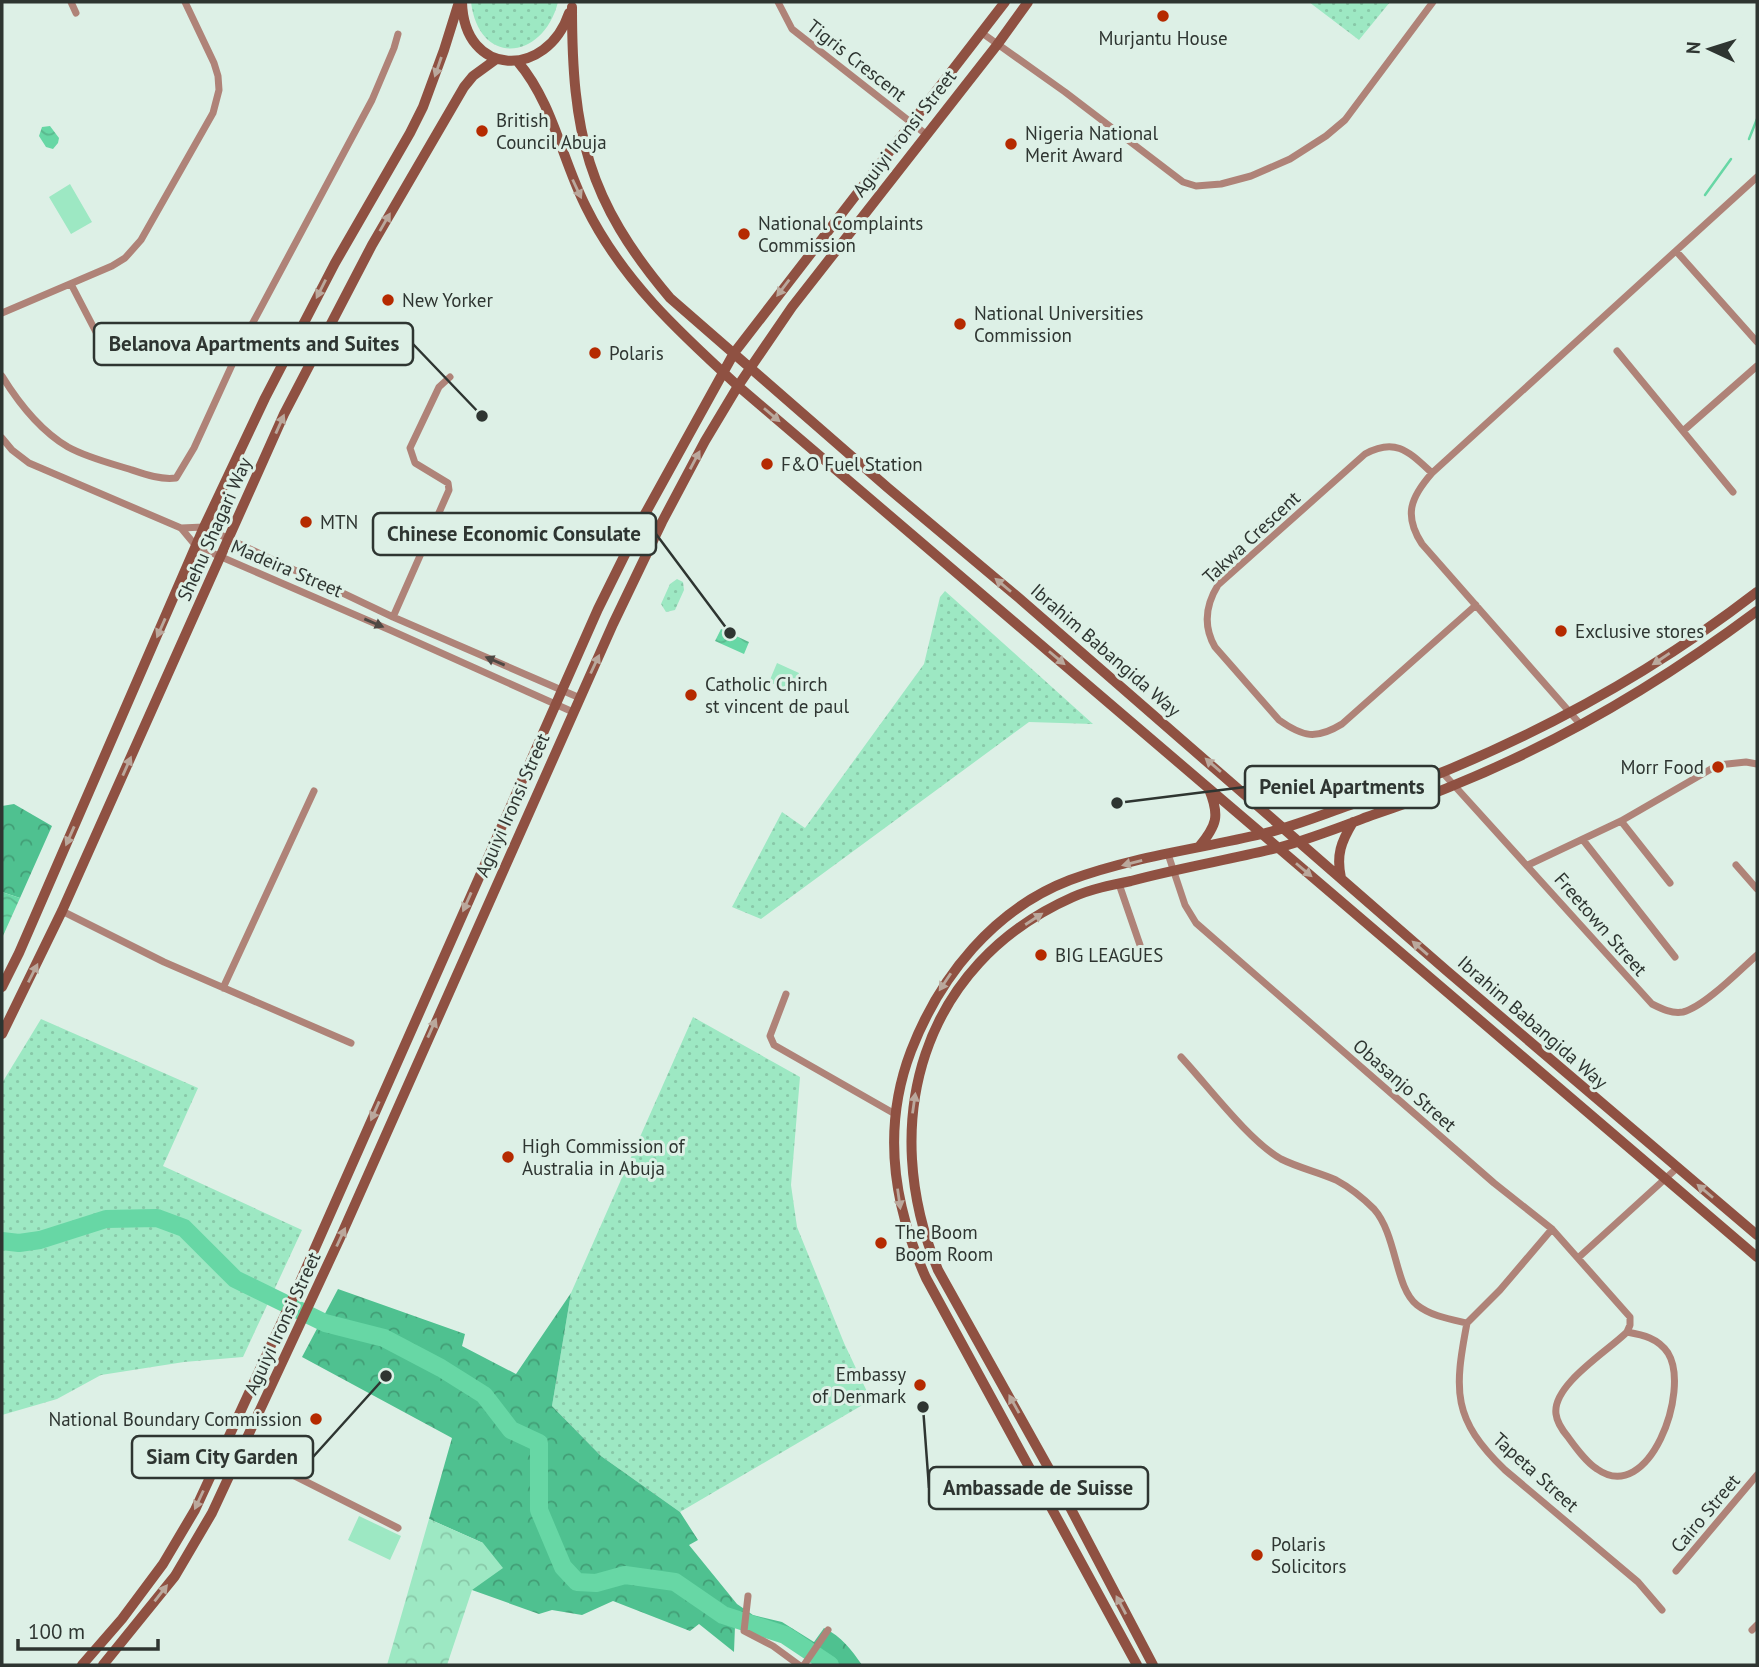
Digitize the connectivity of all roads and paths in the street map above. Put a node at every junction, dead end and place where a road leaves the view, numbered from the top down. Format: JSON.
{"nodes":[{"id":1,"x":71,"y":2,"type":"edge"},
{"id":2,"x":186,"y":2,"type":"edge"},
{"id":3,"x":460,"y":2,"type":"edge"},
{"id":4,"x":778,"y":2,"type":"edge"},
{"id":5,"x":1005,"y":2,"type":"edge"},
{"id":6,"x":1028,"y":2,"type":"edge"},
{"id":7,"x":1432,"y":3,"type":"edge"},
{"id":8,"x":572,"y":4,"type":"edge"},
{"id":9,"x":76,"y":13,"type":"dead end"},
{"id":10,"x":982,"y":33,"type":"junction"},
{"id":11,"x":398,"y":34,"type":"dead end"},
{"id":12,"x":997,"y":45,"type":"junction"},
{"id":13,"x":495,"y":60,"type":"junction"},
{"id":14,"x":518,"y":62,"type":"junction"},
{"id":15,"x":913,"y":124,"type":"junction"},
{"id":16,"x":927,"y":135,"type":"junction"},
{"id":17,"x":1757,"y":177,"type":"edge"},
{"id":18,"x":1676,"y":251,"type":"junction"},
{"id":19,"x":71,"y":284,"type":"junction"},
{"id":20,"x":2,"y":313,"type":"edge"},
{"id":21,"x":97,"y":334,"type":"dead end"},
{"id":22,"x":1757,"y":342,"type":"edge"},
{"id":23,"x":1617,"y":351,"type":"dead end"},
{"id":24,"x":734,"y":353,"type":"junction"},
{"id":25,"x":1757,"y":366,"type":"edge"},
{"id":26,"x":751,"y":368,"type":"junction"},
{"id":27,"x":722,"y":371,"type":"junction"},
{"id":28,"x":2,"y":376,"type":"edge"},
{"id":29,"x":450,"y":377,"type":"dead end"},
{"id":30,"x":738,"y":386,"type":"junction"},
{"id":31,"x":1683,"y":431,"type":"junction"},
{"id":32,"x":2,"y":438,"type":"edge"},
{"id":33,"x":1432,"y":472,"type":"junction"},
{"id":34,"x":1733,"y":492,"type":"dead end"},
{"id":35,"x":181,"y":527,"type":"junction"},
{"id":36,"x":204,"y":527,"type":"junction"},
{"id":37,"x":230,"y":538,"type":"junction"},
{"id":38,"x":196,"y":546,"type":"junction"},
{"id":39,"x":221,"y":558,"type":"junction"},
{"id":40,"x":1757,"y":592,"type":"edge"},
{"id":41,"x":1743,"y":603,"type":"junction"},
{"id":42,"x":1476,"y":605,"type":"junction"},
{"id":43,"x":1756,"y":615,"type":"edge"},
{"id":44,"x":393,"y":617,"type":"junction"},
{"id":45,"x":561,"y":689,"type":"junction"},
{"id":46,"x":580,"y":698,"type":"junction"},
{"id":47,"x":555,"y":704,"type":"junction"},
{"id":48,"x":573,"y":712,"type":"junction"},
{"id":49,"x":1571,"y":713,"type":"junction"},
{"id":50,"x":1581,"y":725,"type":"junction"},
{"id":51,"x":1757,"y":764,"type":"edge"},
{"id":52,"x":1442,"y":772,"type":"junction"},
{"id":53,"x":1453,"y":786,"type":"junction"},
{"id":54,"x":1208,"y":787,"type":"junction"},
{"id":55,"x":314,"y":791,"type":"dead end"},
{"id":56,"x":1621,"y":821,"type":"junction"},
{"id":57,"x":1353,"y":822,"type":"junction"},
{"id":58,"x":1284,"y":828,"type":"junction"},
{"id":59,"x":1264,"y":834,"type":"junction"},
{"id":60,"x":1583,"y":840,"type":"junction"},
{"id":61,"x":1299,"y":841,"type":"junction"},
{"id":62,"x":1199,"y":847,"type":"junction"},
{"id":63,"x":1278,"y":848,"type":"junction"},
{"id":64,"x":1168,"y":853,"type":"junction"},
{"id":65,"x":1528,"y":865,"type":"junction"},
{"id":66,"x":1736,"y":866,"type":"dead end"},
{"id":67,"x":1173,"y":870,"type":"junction"},
{"id":68,"x":1341,"y":878,"type":"junction"},
{"id":69,"x":1670,"y":883,"type":"dead end"},
{"id":70,"x":1119,"y":884,"type":"junction"},
{"id":71,"x":1757,"y":889,"type":"edge"},
{"id":72,"x":62,"y":911,"type":"junction"},
{"id":73,"x":1140,"y":945,"type":"dead end"},
{"id":74,"x":1757,"y":955,"type":"edge"},
{"id":75,"x":1675,"y":957,"type":"dead end"},
{"id":76,"x":2,"y":987,"type":"edge"},
{"id":77,"x":223,"y":988,"type":"junction"},
{"id":78,"x":786,"y":994,"type":"dead end"},
{"id":79,"x":2,"y":1034,"type":"edge"},
{"id":80,"x":351,"y":1043,"type":"dead end"},
{"id":81,"x":1181,"y":1056,"type":"dead end"},
{"id":82,"x":895,"y":1114,"type":"junction"},
{"id":83,"x":1677,"y":1167,"type":"junction"},
{"id":84,"x":1663,"y":1178,"type":"junction"},
{"id":85,"x":1552,"y":1229,"type":"junction"},
{"id":86,"x":1757,"y":1235,"type":"edge"},
{"id":87,"x":1757,"y":1257,"type":"edge"},
{"id":88,"x":1578,"y":1258,"type":"junction"},
{"id":89,"x":1466,"y":1323,"type":"junction"},
{"id":90,"x":1627,"y":1332,"type":"junction"},
{"id":91,"x":243,"y":1450,"type":"junction"},
{"id":92,"x":1757,"y":1475,"type":"edge"},
{"id":93,"x":398,"y":1528,"type":"dead end"},
{"id":94,"x":1676,"y":1571,"type":"dead end"},
{"id":95,"x":748,"y":1596,"type":"dead end"},
{"id":96,"x":1662,"y":1610,"type":"dead end"},
{"id":97,"x":828,"y":1630,"type":"dead end"},
{"id":98,"x":82,"y":1665,"type":"edge"},
{"id":99,"x":103,"y":1665,"type":"edge"},
{"id":100,"x":802,"y":1665,"type":"edge"},
{"id":101,"x":1136,"y":1665,"type":"edge"},
{"id":102,"x":1153,"y":1665,"type":"edge"}],
"edges":[{"from":1,"to":9,"type":"street"},
{"from":2,"to":19,"type":"street"},
{"from":3,"to":13,"type":"main road"},
{"from":3,"to":36,"type":"main road","name":"Shehu Shagari Way","one_way":true},
{"from":4,"to":15,"type":"street","name":"Tigris Crescent"},
{"from":5,"to":10,"type":"main road","name":"Aguiyi Ironsi Street"},
{"from":6,"to":12,"type":"main road","name":"Aguiyi Ironsi Street"},
{"from":7,"to":12,"type":"street"},
{"from":8,"to":14,"type":"main road"},
{"from":8,"to":24,"type":"main road","name":"Ibrahim Babangida Way"},
{"from":10,"to":12,"type":"street"},
{"from":10,"to":15,"type":"main road","name":"Aguiyi Ironsi Street"},
{"from":11,"to":28,"type":"street"},
{"from":12,"to":16,"type":"main road","name":"Aguiyi Ironsi Street"},
{"from":13,"to":14,"type":"main road"},
{"from":37,"to":13,"type":"main road","name":"Shehu Shagari Way","one_way":true},
{"from":14,"to":27,"type":"main road","name":"Ibrahim Babangida Way","one_way":true},
{"from":15,"to":16,"type":"street","name":"Tigris Crescent"},
{"from":15,"to":24,"type":"main road","name":"Aguiyi Ironsi Street","one_way":true},
{"from":16,"to":26,"type":"main road","name":"Aguiyi Ironsi Street"},
{"from":17,"to":18,"type":"street"},
{"from":18,"to":22,"type":"street"},
{"from":18,"to":33,"type":"street"},
{"from":19,"to":20,"type":"street"},
{"from":19,"to":21,"type":"street"},
{"from":23,"to":31,"type":"street"},
{"from":24,"to":26,"type":"main road","name":"Ibrahim Babangida Way"},
{"from":24,"to":27,"type":"main road","name":"Aguiyi Ironsi Street"},
{"from":25,"to":31,"type":"street"},
{"from":26,"to":30,"type":"main road","name":"Aguiyi Ironsi Street"},
{"from":58,"to":26,"type":"main road","name":"Ibrahim Babangida Way","one_way":true},
{"from":27,"to":30,"type":"main road","name":"Ibrahim Babangida Way"},
{"from":27,"to":45,"type":"main road","name":"Aguiyi Ironsi Street"},
{"from":29,"to":44,"type":"street"},
{"from":46,"to":30,"type":"main road","name":"Aguiyi Ironsi Street","one_way":true},
{"from":30,"to":54,"type":"main road","name":"Ibrahim Babangida Way","one_way":true},
{"from":31,"to":34,"type":"street"},
{"from":32,"to":35,"type":"street","name":"Madeira Street"},
{"from":33,"to":42,"type":"street"},
{"from":33,"to":42,"type":"street","name":"Takwa Crescent"},
{"from":35,"to":36,"type":"street"},
{"from":35,"to":38,"type":"street","name":"Madeira Street"},
{"from":36,"to":37,"type":"street"},
{"from":36,"to":38,"type":"main road","name":"Shehu Shagari Way"},
{"from":37,"to":39,"type":"main road","name":"Shehu Shagari Way"},
{"from":37,"to":44,"type":"street"},
{"from":38,"to":39,"type":"street","name":"Madeira Street"},
{"from":38,"to":76,"type":"main road","name":"Shehu Shagari Way","one_way":true},
{"from":39,"to":47,"type":"street","name":"Madeira Street","one_way":true},
{"from":72,"to":39,"type":"main road","name":"Shehu Shagari Way","one_way":true},
{"from":40,"to":41,"type":"main road"},
{"from":41,"to":43,"type":"street"},
{"from":41,"to":49,"type":"main road","one_way":true},
{"from":42,"to":49,"type":"street"},
{"from":43,"to":50,"type":"main road"},
{"from":45,"to":44,"type":"street","one_way":true},
{"from":45,"to":46,"type":"street"},
{"from":45,"to":47,"type":"main road","name":"Aguiyi Ironsi Street"},
{"from":46,"to":48,"type":"main road","name":"Aguiyi Ironsi Street"},
{"from":47,"to":48,"type":"street","name":"Madeira Street"},
{"from":47,"to":98,"type":"main road","name":"Aguiyi Ironsi Street","one_way":true},
{"from":91,"to":48,"type":"main road","name":"Aguiyi Ironsi Street","one_way":true},
{"from":49,"to":50,"type":"street"},
{"from":49,"to":52,"type":"main road"},
{"from":50,"to":53,"type":"main road"},
{"from":51,"to":56,"type":"street"},
{"from":52,"to":53,"type":"street","name":"Freetown Street"},
{"from":52,"to":58,"type":"main road"},
{"from":53,"to":57,"type":"main road"},
{"from":53,"to":65,"type":"street","name":"Freetown Street"},
{"from":54,"to":59,"type":"main road","name":"Ibrahim Babangida Way"},
{"from":54,"to":62,"type":"main road"},
{"from":55,"to":77,"type":"street"},
{"from":56,"to":60,"type":"street"},
{"from":56,"to":69,"type":"street"},
{"from":57,"to":61,"type":"main road"},
{"from":57,"to":68,"type":"main road"},
{"from":58,"to":59,"type":"main road"},
{"from":58,"to":61,"type":"main road","name":"Ibrahim Babangida Way"},
{"from":59,"to":62,"type":"main road"},
{"from":59,"to":63,"type":"main road","name":"Ibrahim Babangida Way"},
{"from":60,"to":65,"type":"street"},
{"from":60,"to":75,"type":"street"},
{"from":61,"to":63,"type":"main road"},
{"from":61,"to":68,"type":"main road","name":"Ibrahim Babangida Way"},
{"from":62,"to":64,"type":"main road"},
{"from":63,"to":67,"type":"main road"},
{"from":63,"to":84,"type":"main road","name":"Ibrahim Babangida Way","one_way":true},
{"from":64,"to":67,"type":"street","name":"Obasanjo Street"},
{"from":64,"to":82,"type":"main road","one_way":true},
{"from":65,"to":74,"type":"street","name":"Freetown Street"},
{"from":66,"to":71,"type":"street"},
{"from":67,"to":70,"type":"main road"},
{"from":67,"to":85,"type":"street","name":"Obasanjo Street"},
{"from":83,"to":68,"type":"main road","name":"Ibrahim Babangida Way","one_way":true},
{"from":70,"to":73,"type":"street"},
{"from":102,"to":70,"type":"main road","one_way":true},
{"from":72,"to":77,"type":"street"},
{"from":79,"to":72,"type":"main road","name":"Shehu Shagari Way","one_way":true},
{"from":77,"to":80,"type":"street"},
{"from":78,"to":82,"type":"street"},
{"from":81,"to":89,"type":"street"},
{"from":82,"to":101,"type":"main road","one_way":true},
{"from":83,"to":84,"type":"street"},
{"from":86,"to":83,"type":"main road","name":"Ibrahim Babangida Way","one_way":true},
{"from":84,"to":87,"type":"main road","name":"Ibrahim Babangida Way"},
{"from":84,"to":88,"type":"street"},
{"from":85,"to":88,"type":"street","name":"Obasanjo Street"},
{"from":85,"to":89,"type":"street"},
{"from":88,"to":90,"type":"street","name":"Obasanjo Street"},
{"from":89,"to":96,"type":"street","name":"Tapeta Street"},
{"from":90,"to":90,"type":"street"},
{"from":91,"to":93,"type":"street"},
{"from":99,"to":91,"type":"main road","name":"Aguiyi Ironsi Street","one_way":true},
{"from":92,"to":94,"type":"street","name":"Cairo Street"},
{"from":95,"to":100,"type":"street"},
{"from":97,"to":100,"type":"street"}]}
